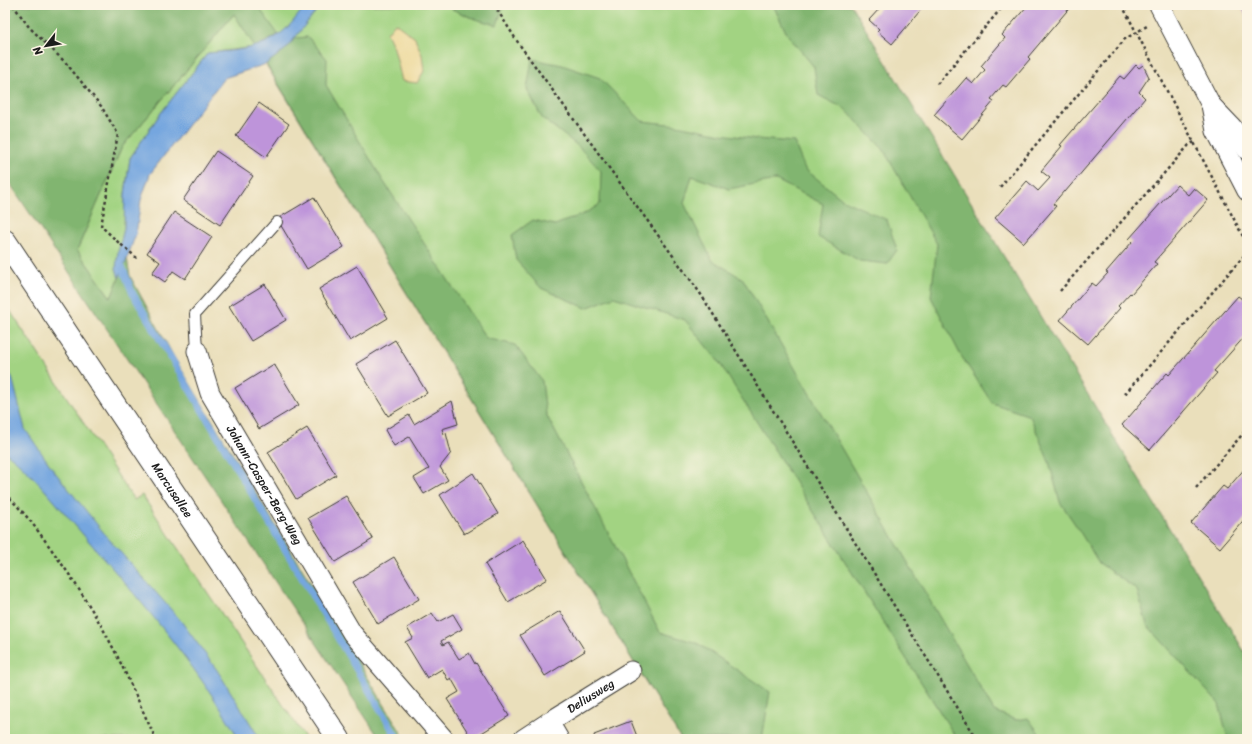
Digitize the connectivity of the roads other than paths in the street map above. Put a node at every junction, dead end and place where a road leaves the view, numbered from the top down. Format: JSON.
{"nodes":[{"id":1,"x":1162,"y":11,"type":"edge"},
{"id":2,"x":1212,"y":105,"type":"junction"},
{"id":3,"x":1247,"y":150,"type":"edge"},
{"id":4,"x":1247,"y":191,"type":"edge"},
{"id":5,"x":277,"y":222,"type":"dead end"},
{"id":6,"x":5,"y":241,"type":"edge"},
{"id":7,"x":197,"y":351,"type":"joint"},
{"id":8,"x":632,"y":671,"type":"dead end"},
{"id":9,"x":549,"y":722,"type":"junction"},
{"id":10,"x":339,"y":739,"type":"edge"},
{"id":11,"x":444,"y":739,"type":"edge"},
{"id":12,"x":523,"y":739,"type":"edge"},
{"id":13,"x":559,"y":739,"type":"edge"}],
"edges":[{"from":1,"to":2,"type":"street"},
{"from":2,"to":3,"type":"street"},
{"from":2,"to":4,"type":"street"},
{"from":5,"to":7,"type":"lane","name":"Johann-Casper-Berg-Weg"},
{"from":6,"to":10,"type":"street","name":"Marcusallee"},
{"from":7,"to":11,"type":"street","name":"Johann-Casper-Berg-Weg"},
{"from":8,"to":9,"type":"street","name":"Deliusweg"},
{"from":9,"to":12,"type":"street","name":"Deliusweg"},
{"from":9,"to":13,"type":"street"}]}
